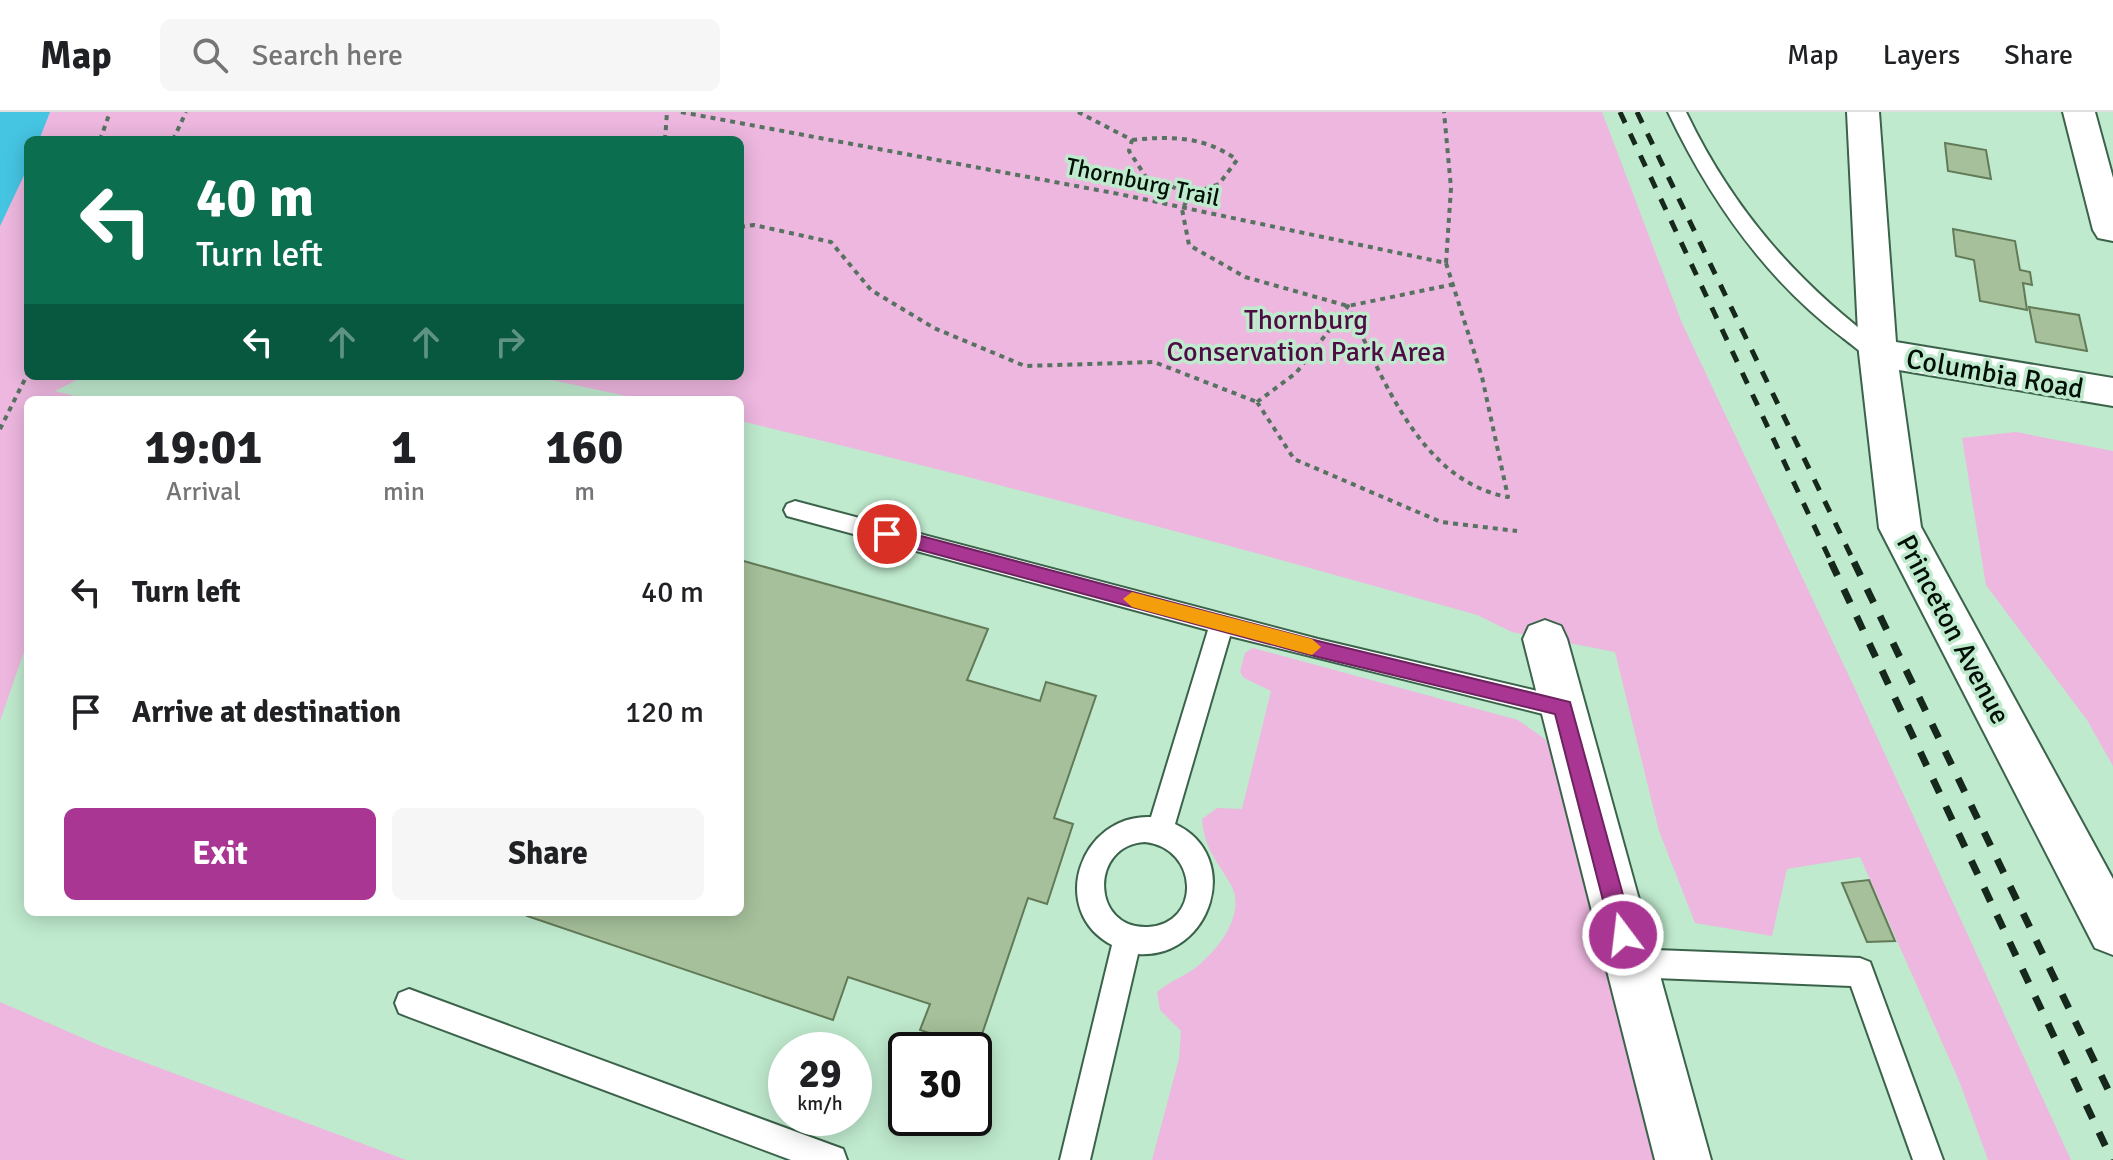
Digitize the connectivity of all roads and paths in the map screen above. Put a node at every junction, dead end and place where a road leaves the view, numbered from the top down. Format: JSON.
{"nodes":[{"id":1,"x":110,"y":112,"type":"edge"},
{"id":2,"x":186,"y":112,"type":"edge"},
{"id":3,"x":667,"y":112,"type":"edge"},
{"id":4,"x":681,"y":112,"type":"edge"},
{"id":5,"x":1078,"y":112,"type":"edge"},
{"id":6,"x":1444,"y":112,"type":"edge"},
{"id":7,"x":1677,"y":112,"type":"edge"},
{"id":8,"x":1863,"y":112,"type":"edge"},
{"id":9,"x":2079,"y":112,"type":"edge"},
{"id":10,"x":101,"y":136,"type":"edge"},
{"id":11,"x":175,"y":136,"type":"edge"},
{"id":12,"x":665,"y":136,"type":"edge"},
{"id":13,"x":1132,"y":140,"type":"junction"},
{"id":14,"x":1191,"y":194,"type":"junction"},
{"id":15,"x":1182,"y":209,"type":"junction"},
{"id":16,"x":744,"y":226,"type":"edge"},
{"id":17,"x":2110,"y":230,"type":"dead end"},
{"id":18,"x":1446,"y":263,"type":"junction"},
{"id":19,"x":1455,"y":284,"type":"junction"},
{"id":20,"x":1348,"y":306,"type":"junction"},
{"id":21,"x":1878,"y":353,"type":"junction"},
{"id":22,"x":24,"y":380,"type":"edge"},
{"id":23,"x":2113,"y":392,"type":"edge"},
{"id":24,"x":1257,"y":402,"type":"junction"},
{"id":25,"x":0,"y":429,"type":"edge"},
{"id":26,"x":795,"y":510,"type":"dead end"},
{"id":27,"x":1517,"y":531,"type":"dead end"},
{"id":28,"x":1222,"y":623,"type":"junction"},
{"id":29,"x":1545,"y":639,"type":"dead end"},
{"id":30,"x":1563,"y":708,"type":"junction"},
{"id":31,"x":1159,"y":833,"type":"junction"},
{"id":32,"x":2113,"y":930,"type":"edge"},
{"id":33,"x":1128,"y":938,"type":"junction"},
{"id":34,"x":1630,"y":963,"type":"junction"},
{"id":35,"x":409,"y":1003,"type":"dead end"},
{"id":36,"x":832,"y":1160,"type":"edge"},
{"id":37,"x":1075,"y":1160,"type":"edge"},
{"id":38,"x":1683,"y":1160,"type":"edge"},
{"id":39,"x":1928,"y":1160,"type":"edge"}],
"edges":[{"from":1,"to":10,"type":"path"},
{"from":2,"to":11,"type":"path"},
{"from":3,"to":12,"type":"path"},
{"from":4,"to":15,"type":"path","name":"Thornburg Trail"},
{"from":5,"to":13,"type":"path"},
{"from":6,"to":18,"type":"path"},
{"from":7,"to":21,"type":"lane"},
{"from":8,"to":21,"type":"street","name":"Princeton Avenue"},
{"from":9,"to":17,"type":"street"},
{"from":13,"to":14,"type":"path"},
{"from":13,"to":14,"type":"path"},
{"from":14,"to":15,"type":"path"},
{"from":15,"to":18,"type":"path","name":"Thornburg Trail"},
{"from":15,"to":20,"type":"path"},
{"from":16,"to":24,"type":"path"},
{"from":18,"to":19,"type":"path"},
{"from":19,"to":20,"type":"path"},
{"from":19,"to":20,"type":"path"},
{"from":20,"to":24,"type":"path"},
{"from":21,"to":23,"type":"street","name":"Columbia Road"},
{"from":21,"to":32,"type":"street","name":"Princeton Avenue"},
{"from":22,"to":25,"type":"path"},
{"from":24,"to":27,"type":"path"},
{"from":26,"to":28,"type":"lane"},
{"from":28,"to":30,"type":"lane"},
{"from":28,"to":31,"type":"lane"},
{"from":29,"to":30,"type":"street"},
{"from":30,"to":34,"type":"street"},
{"from":31,"to":33,"type":"lane"},
{"from":31,"to":33,"type":"lane"},
{"from":33,"to":37,"type":"lane"},
{"from":34,"to":38,"type":"street"},
{"from":34,"to":39,"type":"lane"},
{"from":35,"to":36,"type":"lane"}]}
